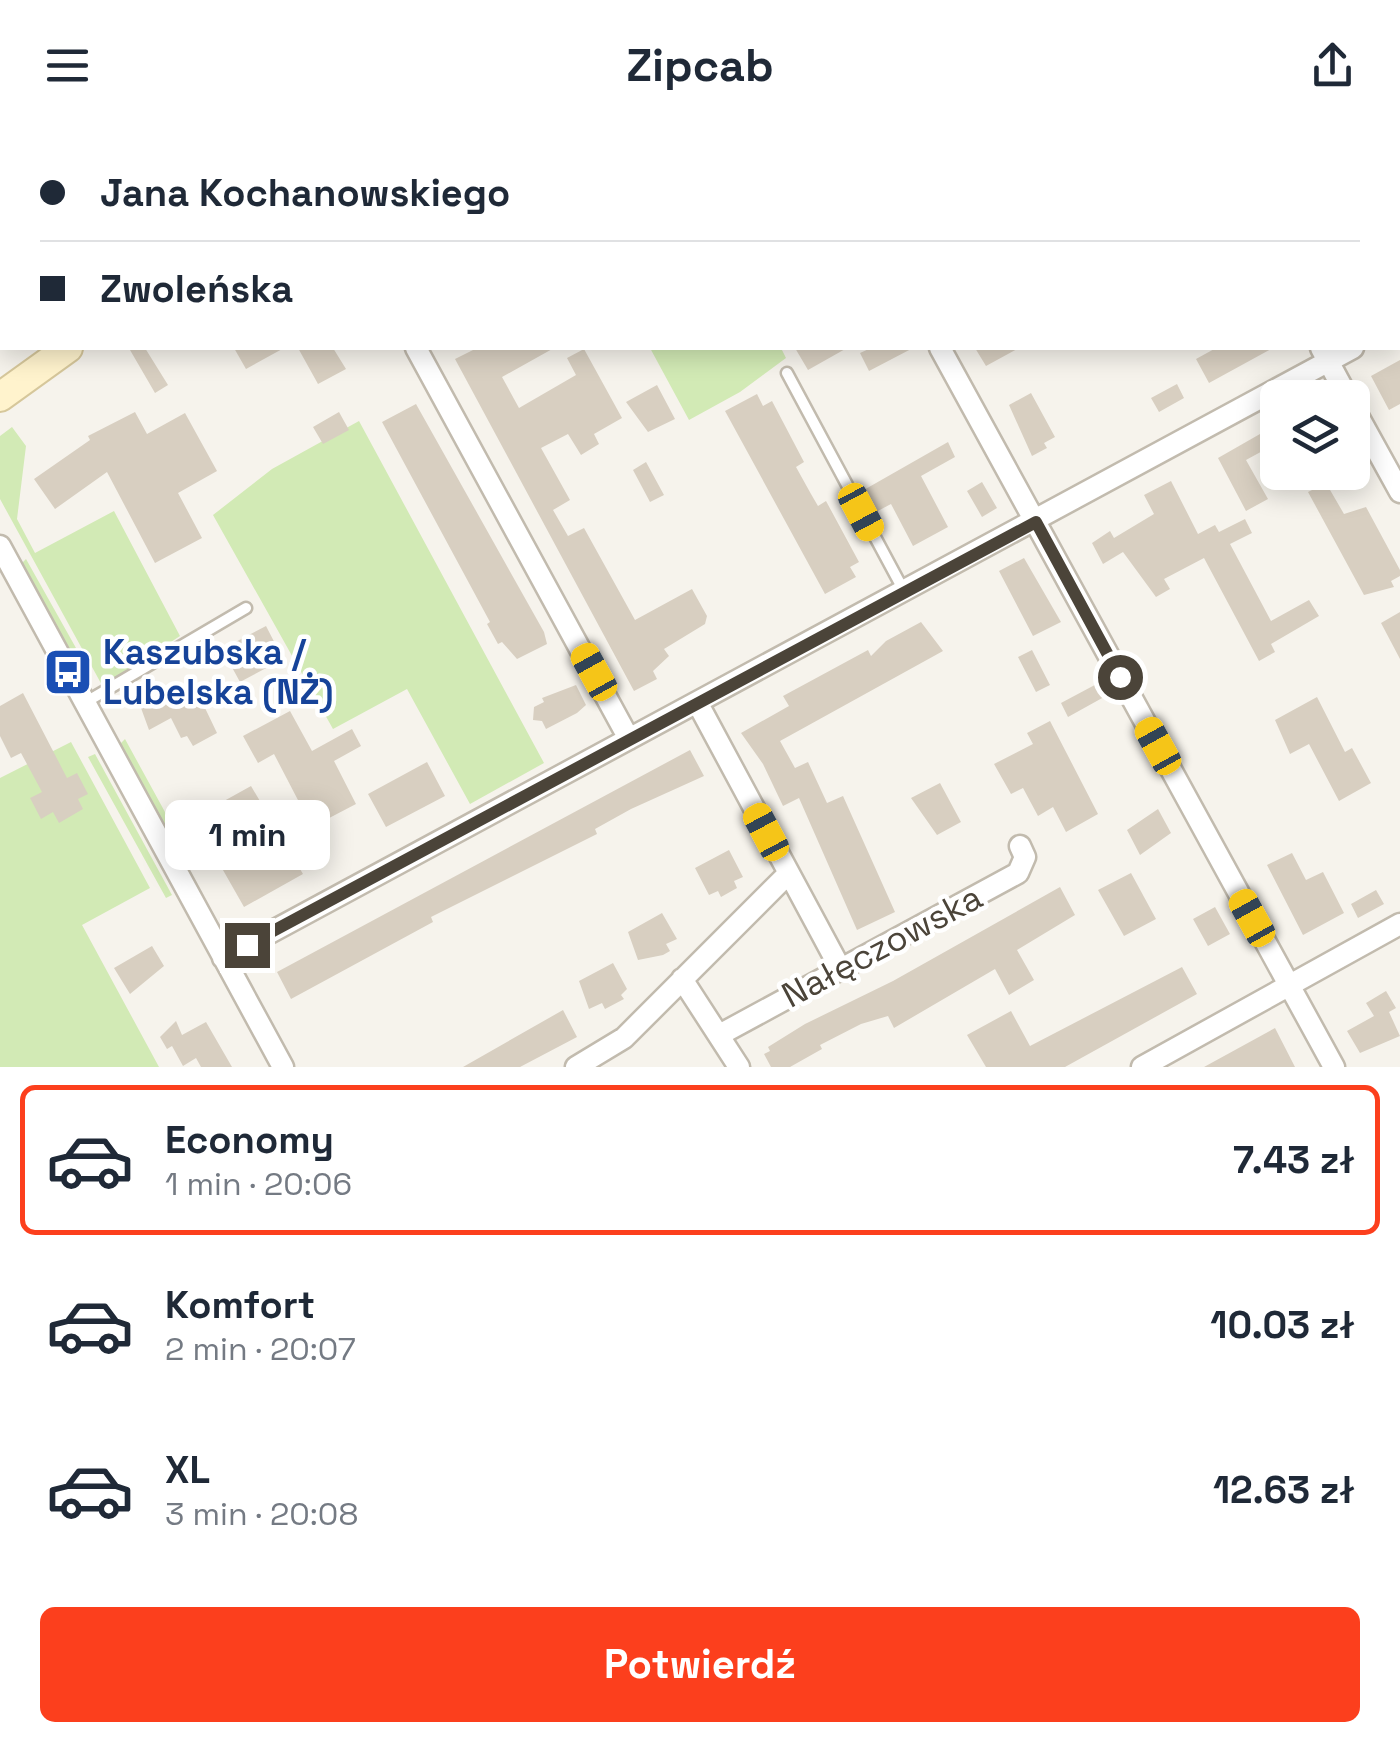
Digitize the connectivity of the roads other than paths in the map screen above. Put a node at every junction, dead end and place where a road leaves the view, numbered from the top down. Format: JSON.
{"nodes":[{"id":1,"x":65,"y":350,"type":"edge"},
{"id":2,"x":417,"y":350,"type":"edge"},
{"id":3,"x":941,"y":350,"type":"edge"},
{"id":4,"x":1324,"y":354,"type":"edge"},
{"id":5,"x":787,"y":374,"type":"dead end"},
{"id":6,"x":1338,"y":380,"type":"edge"},
{"id":7,"x":0,"y":396,"type":"edge"},
{"id":8,"x":1370,"y":438,"type":"edge"},
{"id":9,"x":1400,"y":492,"type":"edge"},
{"id":10,"x":1036,"y":522,"type":"junction"},
{"id":11,"x":0,"y":546,"type":"edge"},
{"id":12,"x":904,"y":591,"type":"junction"},
{"id":13,"x":246,"y":608,"type":"dead end"},
{"id":14,"x":697,"y":702,"type":"junction"},
{"id":15,"x":85,"y":703,"type":"junction"},
{"id":16,"x":630,"y":739,"type":"junction"},
{"id":17,"x":1020,"y":846,"type":"dead end"},
{"id":18,"x":788,"y":874,"type":"junction"},
{"id":19,"x":1400,"y":924,"type":"edge"},
{"id":20,"x":223,"y":958,"type":"junction"},
{"id":21,"x":840,"y":968,"type":"junction"},
{"id":22,"x":682,"y":979,"type":"junction"},
{"id":23,"x":1289,"y":986,"type":"junction"},
{"id":24,"x":720,"y":1034,"type":"junction"},
{"id":25,"x":282,"y":1067,"type":"edge"},
{"id":26,"x":576,"y":1067,"type":"edge"},
{"id":27,"x":738,"y":1067,"type":"edge"},
{"id":28,"x":1142,"y":1067,"type":"edge"},
{"id":29,"x":1334,"y":1067,"type":"edge"}],
"edges":[{"from":1,"to":7,"type":"main road"},
{"from":2,"to":16,"type":"street"},
{"from":3,"to":10,"type":"street"},
{"from":4,"to":6,"type":"street"},
{"from":4,"to":10,"type":"street"},
{"from":5,"to":12,"type":"lane"},
{"from":8,"to":9,"type":"street"},
{"from":10,"to":12,"type":"street"},
{"from":10,"to":23,"type":"street"},
{"from":11,"to":15,"type":"street"},
{"from":12,"to":14,"type":"street"},
{"from":13,"to":15,"type":"lane"},
{"from":14,"to":16,"type":"street"},
{"from":14,"to":18,"type":"street"},
{"from":15,"to":20,"type":"street"},
{"from":16,"to":20,"type":"street"},
{"from":17,"to":21,"type":"street","name":"Nałęczowska"},
{"from":18,"to":21,"type":"street"},
{"from":18,"to":22,"type":"street"},
{"from":19,"to":23,"type":"street"},
{"from":20,"to":25,"type":"street"},
{"from":21,"to":24,"type":"street","name":"Nałęczowska"},
{"from":22,"to":24,"type":"street"},
{"from":22,"to":26,"type":"street"},
{"from":23,"to":28,"type":"street"},
{"from":23,"to":29,"type":"street"},
{"from":24,"to":27,"type":"street"}]}
